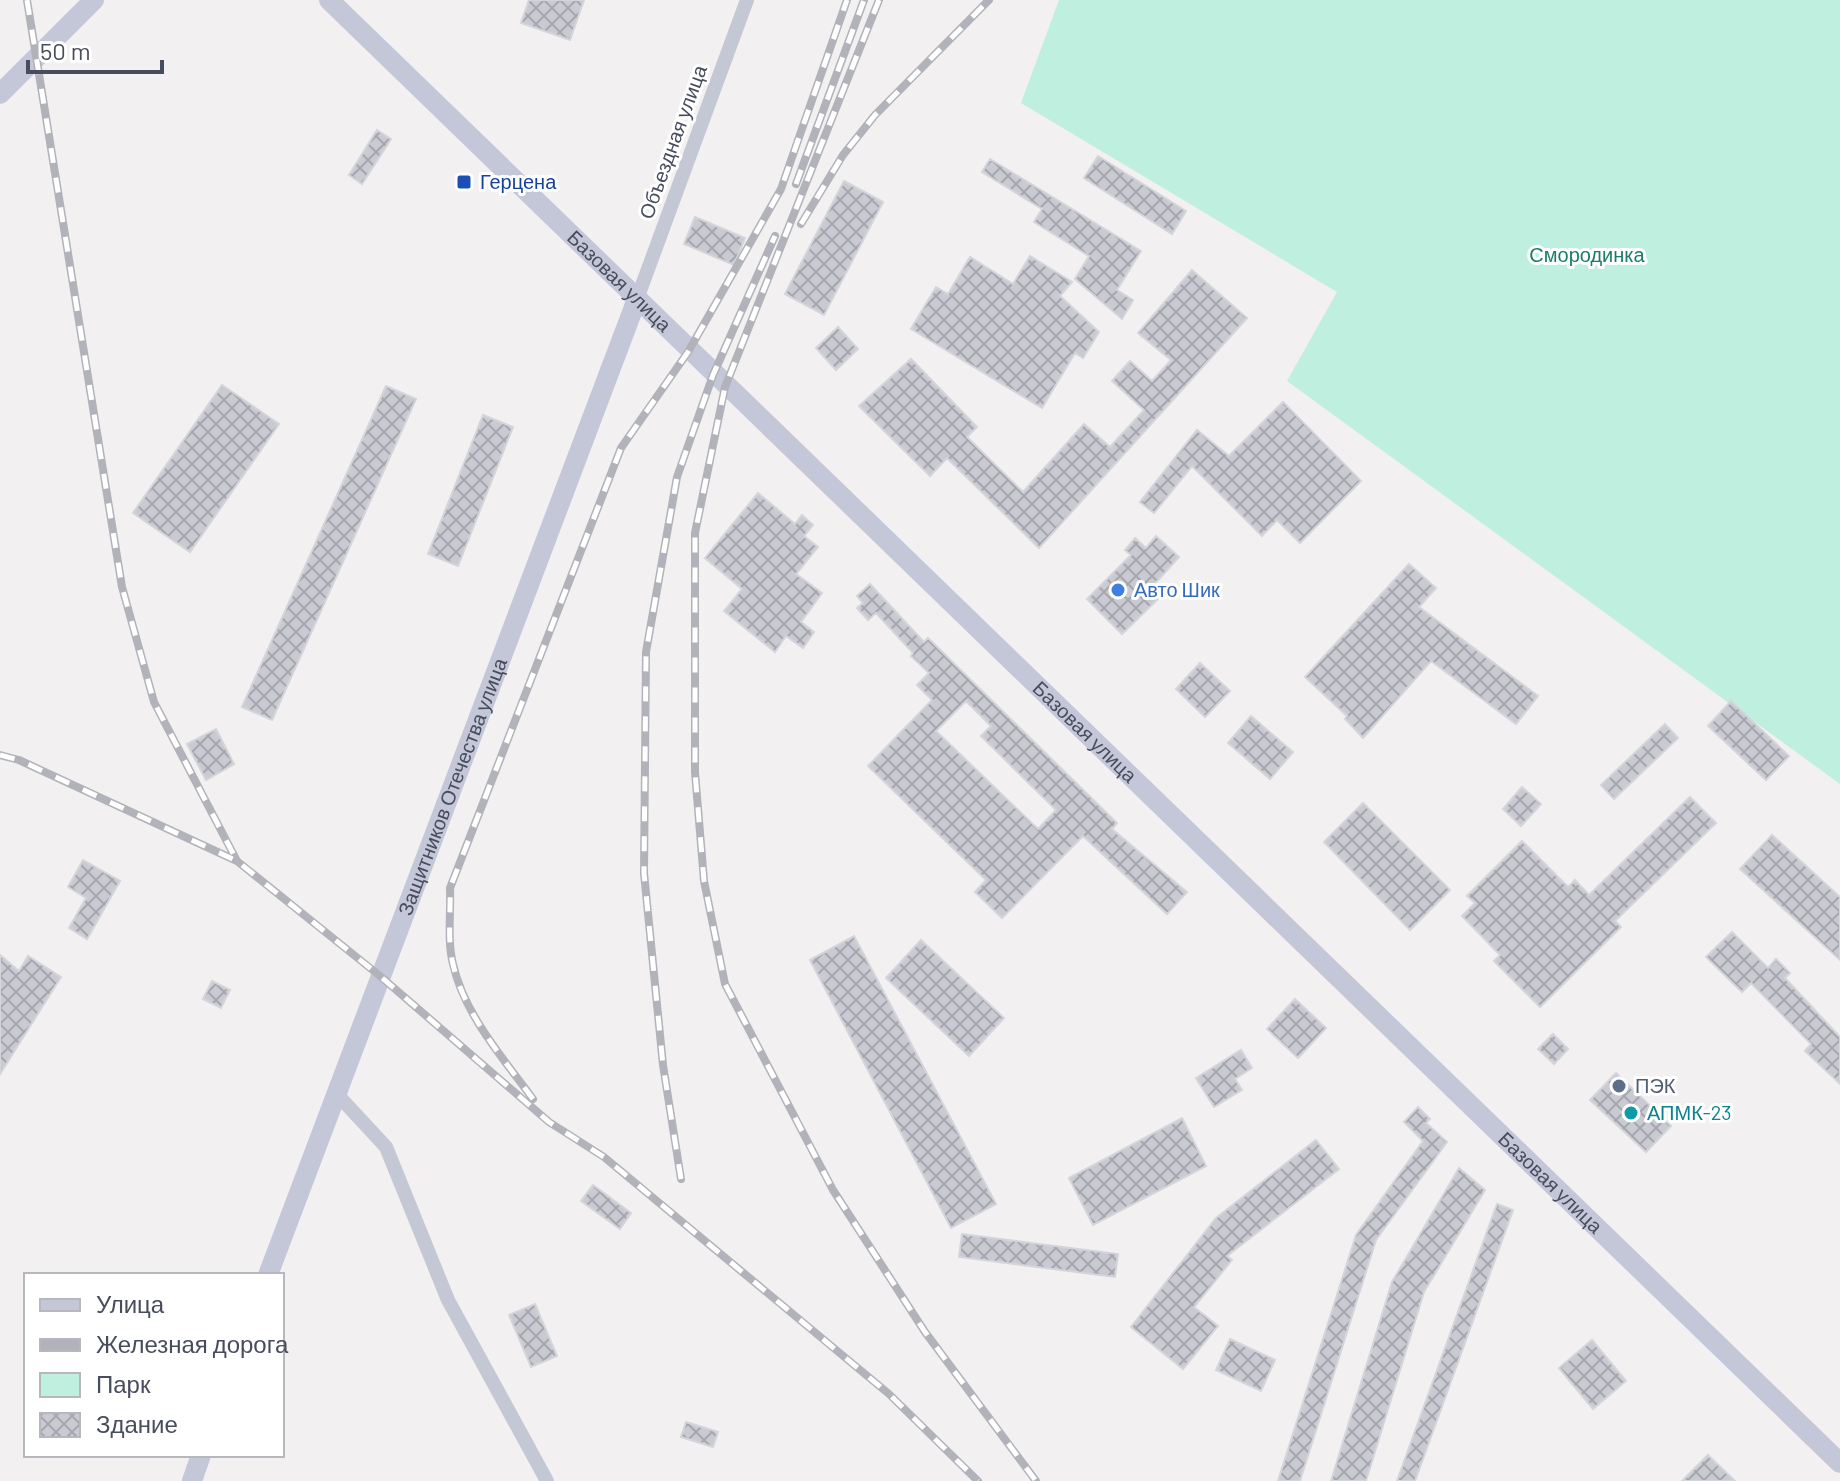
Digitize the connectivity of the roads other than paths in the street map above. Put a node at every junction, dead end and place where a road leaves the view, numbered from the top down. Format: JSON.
{"nodes":[{"id":1,"x":94,"y":0,"type":"edge"},
{"id":2,"x":329,"y":0,"type":"edge"},
{"id":3,"x":747,"y":0,"type":"edge"},
{"id":4,"x":0,"y":94,"type":"edge"},
{"id":5,"x":637,"y":299,"type":"junction"},
{"id":6,"x":335,"y":1092,"type":"junction"},
{"id":7,"x":269,"y":1273,"type":"edge"},
{"id":8,"x":200,"y":1457,"type":"edge"},
{"id":9,"x":1840,"y":1463,"type":"edge"},
{"id":10,"x":192,"y":1481,"type":"edge"},
{"id":11,"x":547,"y":1481,"type":"edge"}],
"edges":[{"from":1,"to":4,"type":"main road"},
{"from":2,"to":5,"type":"main road","name":"Базовая улица"},
{"from":3,"to":5,"type":"street","name":"Объездная улица"},
{"from":5,"to":6,"type":"main road","name":"Защитников Отечества улица"},
{"from":5,"to":9,"type":"main road","name":"Базовая улица"},
{"from":6,"to":7,"type":"main road","name":"Защитников Отечества улица"},
{"from":6,"to":11,"type":"street"},
{"from":8,"to":10,"type":"main road"}]}
